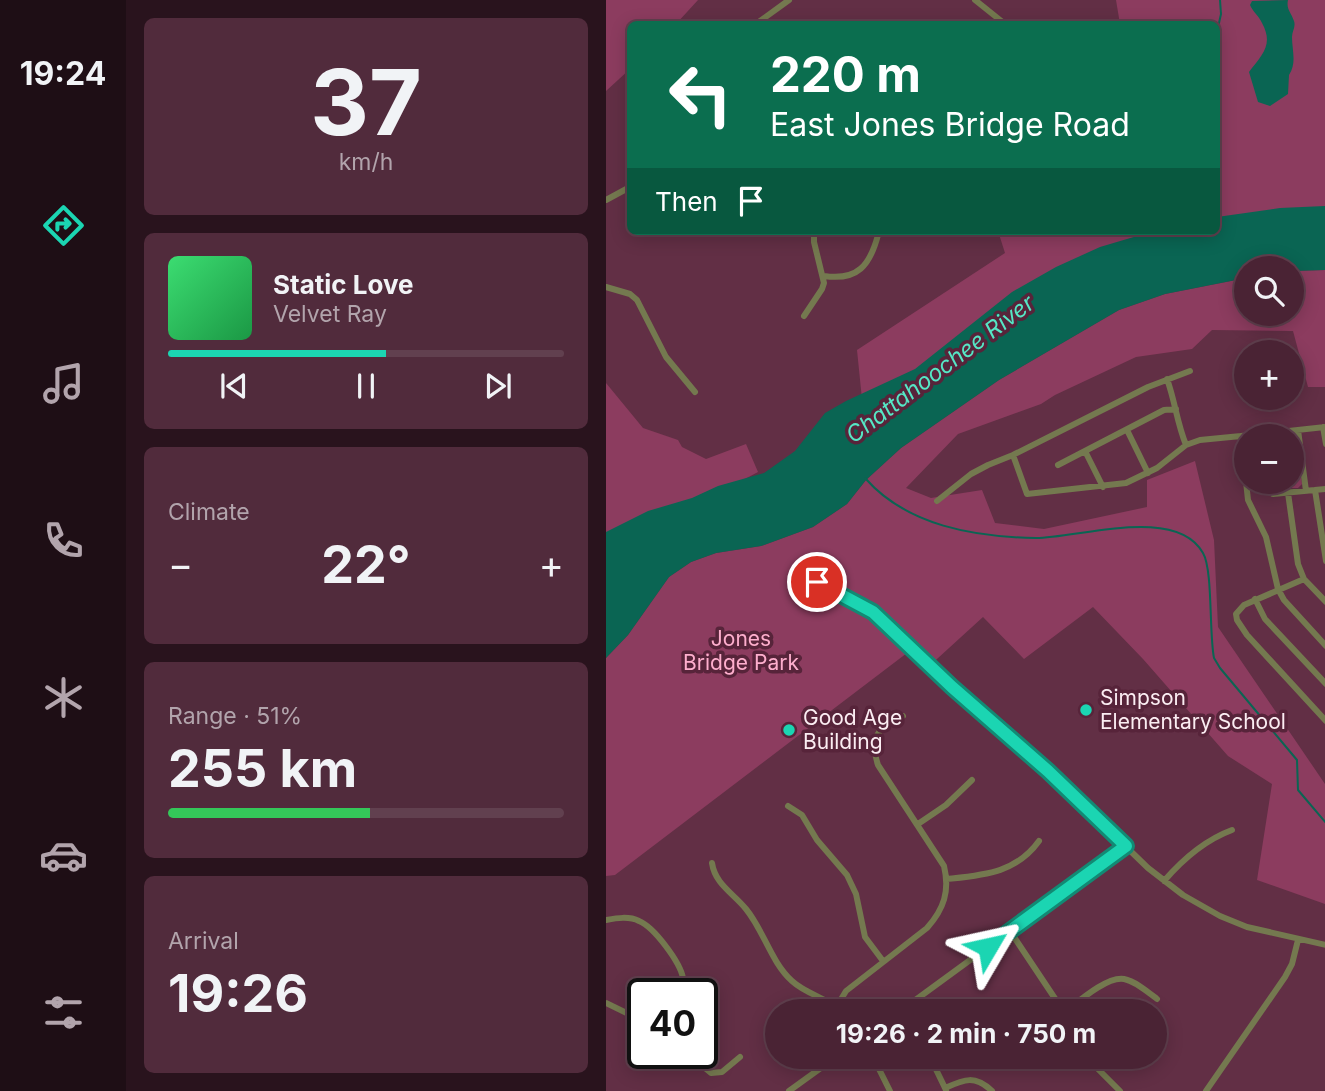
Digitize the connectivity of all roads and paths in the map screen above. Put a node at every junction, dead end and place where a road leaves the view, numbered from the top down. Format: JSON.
{"nodes":[{"id":1,"x":789,"y":0,"type":"edge"},
{"id":2,"x":975,"y":0,"type":"edge"},
{"id":3,"x":760,"y":21,"type":"edge"},
{"id":4,"x":1001,"y":21,"type":"edge"},
{"id":5,"x":627,"y":189,"type":"edge"},
{"id":6,"x":606,"y":200,"type":"edge"},
{"id":7,"x":814,"y":235,"type":"edge"},
{"id":8,"x":878,"y":235,"type":"edge"},
{"id":9,"x":824,"y":276,"type":"junction"},
{"id":10,"x":606,"y":287,"type":"edge"},
{"id":11,"x":804,"y":316,"type":"dead end"},
{"id":12,"x":1190,"y":371,"type":"dead end"},
{"id":13,"x":1167,"y":379,"type":"junction"},
{"id":14,"x":695,"y":391,"type":"dead end"},
{"id":15,"x":1176,"y":409,"type":"junction"},
{"id":16,"x":1324,"y":427,"type":"edge"},
{"id":17,"x":1304,"y":429,"type":"edge"},
{"id":18,"x":1127,"y":430,"type":"junction"},
{"id":19,"x":1234,"y":437,"type":"edge"},
{"id":20,"x":1325,"y":444,"type":"edge"},
{"id":21,"x":1186,"y":445,"type":"junction"},
{"id":22,"x":1085,"y":451,"type":"junction"},
{"id":23,"x":1013,"y":455,"type":"junction"},
{"id":24,"x":1058,"y":465,"type":"dead end"},
{"id":25,"x":1148,"y":473,"type":"junction"},
{"id":26,"x":1304,"y":476,"type":"edge"},
{"id":27,"x":1103,"y":487,"type":"junction"},
{"id":28,"x":1325,"y":489,"type":"edge"},
{"id":29,"x":1315,"y":490,"type":"junction"},
{"id":30,"x":1306,"y":491,"type":"joint"},
{"id":31,"x":1247,"y":494,"type":"edge"},
{"id":32,"x":1288,"y":494,"type":"edge"},
{"id":33,"x":937,"y":501,"type":"dead end"},
{"id":34,"x":1325,"y":561,"type":"edge"},
{"id":35,"x":1304,"y":579,"type":"junction"},
{"id":36,"x":817,"y":582,"type":"dead end"},
{"id":37,"x":1278,"y":589,"type":"junction"},
{"id":38,"x":1324,"y":598,"type":"edge"},
{"id":39,"x":1255,"y":599,"type":"junction"},
{"id":40,"x":1325,"y":646,"type":"edge"},
{"id":41,"x":1325,"y":684,"type":"edge"},
{"id":42,"x":903,"y":716,"type":"dead end"},
{"id":43,"x":1325,"y":721,"type":"edge"},
{"id":44,"x":972,"y":780,"type":"dead end"},
{"id":45,"x":788,"y":806,"type":"dead end"},
{"id":46,"x":918,"y":824,"type":"junction"},
{"id":47,"x":1232,"y":830,"type":"dead end"},
{"id":48,"x":1039,"y":841,"type":"dead end"},
{"id":49,"x":1126,"y":846,"type":"junction"},
{"id":50,"x":712,"y":863,"type":"dead end"},
{"id":51,"x":947,"y":879,"type":"junction"},
{"id":52,"x":1164,"y":881,"type":"junction"},
{"id":53,"x":606,"y":920,"type":"edge"},
{"id":54,"x":1010,"y":932,"type":"junction"},
{"id":55,"x":1298,"y":940,"type":"junction"},
{"id":56,"x":1325,"y":945,"type":"edge"},
{"id":57,"x":883,"y":961,"type":"junction"},
{"id":58,"x":683,"y":978,"type":"edge"},
{"id":59,"x":822,"y":999,"type":"edge"},
{"id":60,"x":841,"y":999,"type":"edge"},
{"id":61,"x":917,"y":999,"type":"edge"},
{"id":62,"x":1055,"y":999,"type":"edge"},
{"id":63,"x":1082,"y":999,"type":"edge"},
{"id":64,"x":1157,"y":999,"type":"dead end"},
{"id":65,"x":606,"y":1003,"type":"edge"},
{"id":66,"x":627,"y":1013,"type":"edge"},
{"id":67,"x":740,"y":1057,"type":"dead end"},
{"id":68,"x":706,"y":1069,"type":"edge"},
{"id":69,"x":819,"y":1069,"type":"edge"},
{"id":70,"x":879,"y":1069,"type":"edge"},
{"id":71,"x":936,"y":1069,"type":"edge"},
{"id":72,"x":1098,"y":1069,"type":"edge"},
{"id":73,"x":946,"y":1090,"type":"edge"},
{"id":74,"x":789,"y":1091,"type":"edge"},
{"id":75,"x":890,"y":1091,"type":"edge"},
{"id":76,"x":992,"y":1091,"type":"edge"},
{"id":77,"x":1120,"y":1091,"type":"edge"},
{"id":78,"x":1206,"y":1091,"type":"edge"}],
"edges":[{"from":1,"to":3,"type":"street"},
{"from":2,"to":4,"type":"street"},
{"from":5,"to":6,"type":"street"},
{"from":7,"to":9,"type":"street"},
{"from":8,"to":9,"type":"street"},
{"from":9,"to":11,"type":"street"},
{"from":10,"to":14,"type":"street"},
{"from":12,"to":13,"type":"street"},
{"from":13,"to":15,"type":"street"},
{"from":13,"to":23,"type":"street"},
{"from":15,"to":18,"type":"street"},
{"from":15,"to":21,"type":"street"},
{"from":16,"to":17,"type":"street"},
{"from":16,"to":20,"type":"street"},
{"from":18,"to":22,"type":"street"},
{"from":18,"to":25,"type":"street"},
{"from":19,"to":21,"type":"street"},
{"from":21,"to":25,"type":"street"},
{"from":22,"to":24,"type":"street"},
{"from":22,"to":27,"type":"street"},
{"from":23,"to":27,"type":"street"},
{"from":23,"to":33,"type":"street"},
{"from":25,"to":27,"type":"street"},
{"from":26,"to":30,"type":"street"},
{"from":28,"to":29,"type":"street"},
{"from":29,"to":30,"type":"street"},
{"from":29,"to":34,"type":"street"},
{"from":31,"to":37,"type":"street"},
{"from":32,"to":35,"type":"street"},
{"from":35,"to":37,"type":"street"},
{"from":35,"to":38,"type":"street"},
{"from":36,"to":49,"type":"street"},
{"from":37,"to":39,"type":"street"},
{"from":37,"to":40,"type":"street"},
{"from":39,"to":41,"type":"street"},
{"from":39,"to":43,"type":"street"},
{"from":42,"to":46,"type":"street"},
{"from":44,"to":46,"type":"street"},
{"from":45,"to":57,"type":"street"},
{"from":46,"to":51,"type":"street"},
{"from":47,"to":52,"type":"street"},
{"from":48,"to":51,"type":"street"},
{"from":49,"to":52,"type":"street"},
{"from":49,"to":54,"type":"street"},
{"from":50,"to":59,"type":"street"},
{"from":51,"to":57,"type":"street"},
{"from":52,"to":55,"type":"street"},
{"from":53,"to":58,"type":"street"},
{"from":54,"to":61,"type":"street"},
{"from":54,"to":62,"type":"street"},
{"from":55,"to":56,"type":"street"},
{"from":55,"to":78,"type":"street"},
{"from":57,"to":60,"type":"street"},
{"from":63,"to":64,"type":"street"},
{"from":65,"to":66,"type":"street"},
{"from":67,"to":68,"type":"street"},
{"from":69,"to":74,"type":"street"},
{"from":70,"to":75,"type":"street"},
{"from":71,"to":73,"type":"street"},
{"from":72,"to":77,"type":"street"},
{"from":73,"to":76,"type":"street"}]}
